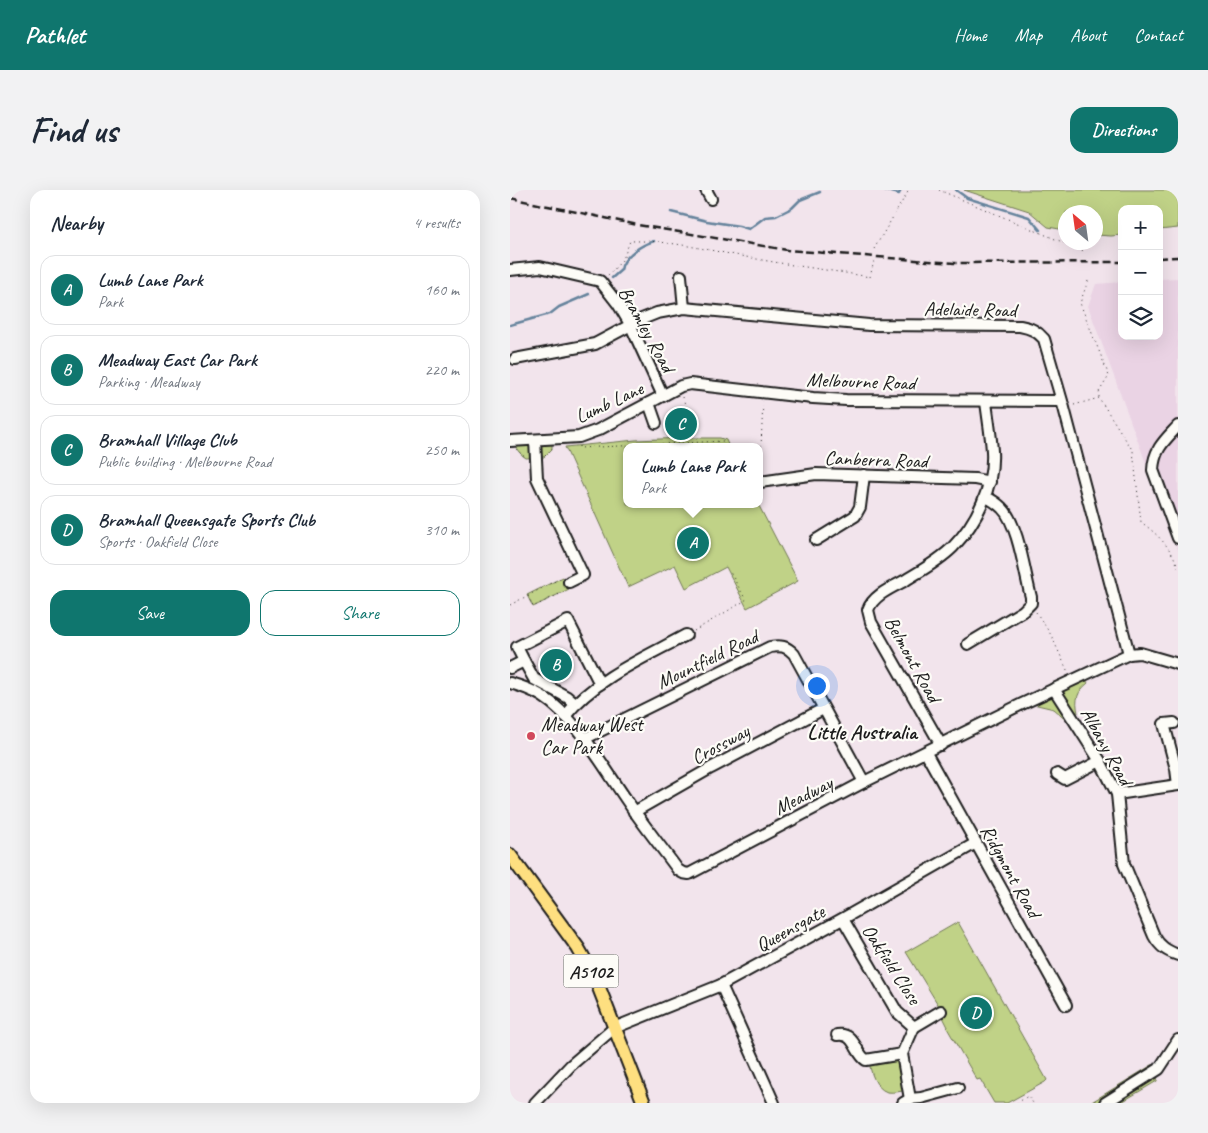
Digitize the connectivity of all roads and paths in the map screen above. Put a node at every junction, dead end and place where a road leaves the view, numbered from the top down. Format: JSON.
{"nodes":[{"id":1,"x":909,"y":190,"type":"edge"},
{"id":2,"x":940,"y":190,"type":"edge"},
{"id":3,"x":874,"y":249,"type":"dead end"},
{"id":4,"x":1086,"y":252,"type":"dead end"},
{"id":5,"x":874,"y":261,"type":"dead end"},
{"id":6,"x":510,"y":270,"type":"edge"},
{"id":7,"x":681,"y":276,"type":"dead end"},
{"id":8,"x":1088,"y":280,"type":"dead end"},
{"id":9,"x":600,"y":281,"type":"junction"},
{"id":10,"x":684,"y":308,"type":"junction"},
{"id":11,"x":630,"y":324,"type":"junction"},
{"id":12,"x":515,"y":359,"type":"dead end"},
{"id":13,"x":681,"y":386,"type":"junction"},
{"id":14,"x":764,"y":392,"type":"junction"},
{"id":15,"x":663,"y":396,"type":"junction"},
{"id":16,"x":1099,"y":398,"type":"junction"},
{"id":17,"x":986,"y":402,"type":"junction"},
{"id":18,"x":649,"y":403,"type":"junction"},
{"id":19,"x":1063,"y":405,"type":"junction"},
{"id":20,"x":687,"y":413,"type":"dead end"},
{"id":21,"x":656,"y":423,"type":"dead end"},
{"id":22,"x":1178,"y":426,"type":"edge"},
{"id":23,"x":579,"y":437,"type":"junction"},
{"id":24,"x":535,"y":440,"type":"junction"},
{"id":25,"x":510,"y":441,"type":"edge"},
{"id":26,"x":699,"y":443,"type":"edge"},
{"id":27,"x":724,"y":443,"type":"edge"},
{"id":28,"x":762,"y":443,"type":"edge"},
{"id":29,"x":623,"y":446,"type":"edge"},
{"id":30,"x":864,"y":475,"type":"junction"},
{"id":31,"x":763,"y":482,"type":"edge"},
{"id":32,"x":990,"y":482,"type":"junction"},
{"id":33,"x":986,"y":497,"type":"junction"},
{"id":34,"x":1178,"y":538,"type":"edge"},
{"id":35,"x":816,"y":540,"type":"dead end"},
{"id":36,"x":1178,"y":567,"type":"edge"},
{"id":37,"x":730,"y":572,"type":"dead end"},
{"id":38,"x":567,"y":583,"type":"junction"},
{"id":39,"x":528,"y":596,"type":"junction"},
{"id":40,"x":1031,"y":603,"type":"junction"},
{"id":41,"x":510,"y":605,"type":"edge"},
{"id":42,"x":686,"y":635,"type":"joint"},
{"id":43,"x":968,"y":644,"type":"dead end"},
{"id":44,"x":1128,"y":654,"type":"junction"},
{"id":45,"x":524,"y":661,"type":"junction"},
{"id":46,"x":1178,"y":664,"type":"edge"},
{"id":47,"x":510,"y":668,"type":"edge"},
{"id":48,"x":1071,"y":681,"type":"junction"},
{"id":49,"x":510,"y":683,"type":"edge"},
{"id":50,"x":600,"y":684,"type":"junction"},
{"id":51,"x":1054,"y":689,"type":"junction"},
{"id":52,"x":575,"y":704,"type":"junction"},
{"id":53,"x":823,"y":709,"type":"junction"},
{"id":54,"x":565,"y":716,"type":"junction"},
{"id":55,"x":1167,"y":721,"type":"dead end"},
{"id":56,"x":584,"y":739,"type":"junction"},
{"id":57,"x":941,"y":745,"type":"junction"},
{"id":58,"x":926,"y":753,"type":"junction"},
{"id":59,"x":1100,"y":761,"type":"junction"},
{"id":60,"x":1062,"y":780,"type":"dead end"},
{"id":61,"x":864,"y":782,"type":"junction"},
{"id":62,"x":1178,"y":785,"type":"edge"},
{"id":63,"x":1117,"y":794,"type":"junction"},
{"id":64,"x":634,"y":812,"type":"junction"},
{"id":65,"x":976,"y":843,"type":"junction"},
{"id":66,"x":512,"y":861,"type":"edge"},
{"id":67,"x":842,"y":919,"type":"junction"},
{"id":68,"x":1178,"y":955,"type":"edge"},
{"id":69,"x":721,"y":985,"type":"junction"},
{"id":70,"x":1066,"y":1006,"type":"dead end"},
{"id":71,"x":942,"y":1011,"type":"dead end"},
{"id":72,"x":914,"y":1027,"type":"junction"},
{"id":73,"x":614,"y":1028,"type":"junction"},
{"id":74,"x":837,"y":1035,"type":"dead end"},
{"id":75,"x":1178,"y":1040,"type":"edge"},
{"id":76,"x":902,"y":1054,"type":"junction"},
{"id":77,"x":958,"y":1088,"type":"dead end"},
{"id":78,"x":906,"y":1101,"type":"edge"},
{"id":79,"x":535,"y":1103,"type":"edge"},
{"id":80,"x":644,"y":1103,"type":"edge"},
{"id":81,"x":774,"y":1103,"type":"edge"},
{"id":82,"x":1017,"y":1103,"type":"edge"},
{"id":83,"x":1033,"y":1103,"type":"edge"},
{"id":84,"x":1105,"y":1103,"type":"edge"}],
"edges":[{"from":1,"to":3,"type":"path"},
{"from":2,"to":4,"type":"path"},
{"from":5,"to":9,"type":"path"},
{"from":6,"to":9,"type":"street","name":"Bramley Road"},
{"from":7,"to":10,"type":"street"},
{"from":8,"to":16,"type":"path"},
{"from":9,"to":11,"type":"street","name":"Bramley Road"},
{"from":10,"to":11,"type":"street","name":"Adelaide Road"},
{"from":10,"to":19,"type":"street","name":"Adelaide Road"},
{"from":11,"to":12,"type":"street","name":"Adelaide Road"},
{"from":11,"to":15,"type":"street","name":"Bramley Road"},
{"from":13,"to":14,"type":"street","name":"Melbourne Road"},
{"from":13,"to":15,"type":"street","name":"Melbourne Road"},
{"from":13,"to":20,"type":"path"},
{"from":14,"to":17,"type":"street","name":"Melbourne Road"},
{"from":14,"to":28,"type":"path"},
{"from":15,"to":18,"type":"street","name":"Lumb Lane"},
{"from":16,"to":19,"type":"path"},
{"from":16,"to":36,"type":"path"},
{"from":17,"to":19,"type":"street","name":"Melbourne Road"},
{"from":17,"to":32,"type":"street","name":"Belmont Road"},
{"from":18,"to":21,"type":"street"},
{"from":18,"to":23,"type":"street","name":"Lumb Lane"},
{"from":19,"to":44,"type":"street","name":"Adelaide Road"},
{"from":22,"to":34,"type":"street"},
{"from":23,"to":24,"type":"street","name":"Lumb Lane"},
{"from":23,"to":29,"type":"path"},
{"from":24,"to":25,"type":"street","name":"Lumb Lane"},
{"from":24,"to":38,"type":"street"},
{"from":26,"to":27,"type":"path"},
{"from":30,"to":31,"type":"street","name":"Canberra Road"},
{"from":30,"to":32,"type":"street","name":"Canberra Road"},
{"from":30,"to":35,"type":"street"},
{"from":32,"to":33,"type":"street","name":"Belmont Road"},
{"from":33,"to":40,"type":"street"},
{"from":33,"to":57,"type":"street","name":"Belmont Road"},
{"from":37,"to":42,"type":"path"},
{"from":38,"to":39,"type":"path"},
{"from":38,"to":39,"type":"path"},
{"from":39,"to":41,"type":"path"},
{"from":40,"to":43,"type":"street"},
{"from":40,"to":48,"type":"path"},
{"from":42,"to":50,"type":"street"},
{"from":44,"to":46,"type":"street"},
{"from":44,"to":48,"type":"street","name":"Meadway"},
{"from":45,"to":47,"type":"street"},
{"from":45,"to":50,"type":"street"},
{"from":45,"to":52,"type":"street"},
{"from":48,"to":51,"type":"street","name":"Meadway"},
{"from":49,"to":54,"type":"street","name":"Meadway"},
{"from":50,"to":52,"type":"street"},
{"from":51,"to":57,"type":"street","name":"Meadway"},
{"from":51,"to":59,"type":"street","name":"Albany Road"},
{"from":52,"to":54,"type":"street"},
{"from":53,"to":56,"type":"street","name":"Mountfield Road"},
{"from":53,"to":61,"type":"street","name":"Mountfield Road"},
{"from":53,"to":64,"type":"street","name":"Crossway"},
{"from":54,"to":56,"type":"street","name":"Meadway"},
{"from":55,"to":62,"type":"street"},
{"from":56,"to":64,"type":"street","name":"Meadway"},
{"from":57,"to":58,"type":"street","name":"Meadway"},
{"from":58,"to":61,"type":"street","name":"Meadway"},
{"from":58,"to":65,"type":"street","name":"Ridgmont Road"},
{"from":59,"to":60,"type":"street"},
{"from":59,"to":63,"type":"street","name":"Albany Road"},
{"from":61,"to":64,"type":"street","name":"Meadway"},
{"from":62,"to":63,"type":"street"},
{"from":63,"to":68,"type":"street","name":"Albany Road"},
{"from":65,"to":67,"type":"street","name":"Queensgate"},
{"from":65,"to":70,"type":"street","name":"Ridgmont Road"},
{"from":66,"to":73,"type":"main road","number":"A5102"},
{"from":67,"to":69,"type":"street","name":"Queensgate"},
{"from":67,"to":72,"type":"street","name":"Oakfield Close"},
{"from":69,"to":73,"type":"street","name":"Queensgate"},
{"from":69,"to":81,"type":"street"},
{"from":71,"to":72,"type":"street","name":"Oakfield Close"},
{"from":72,"to":76,"type":"street","name":"Oakfield Close"},
{"from":73,"to":79,"type":"street","name":"Queensgate"},
{"from":73,"to":80,"type":"main road","number":"A5102"},
{"from":74,"to":76,"type":"street"},
{"from":75,"to":84,"type":"street"},
{"from":76,"to":78,"type":"street"},
{"from":77,"to":78,"type":"street"},
{"from":82,"to":83,"type":"path"}]}
